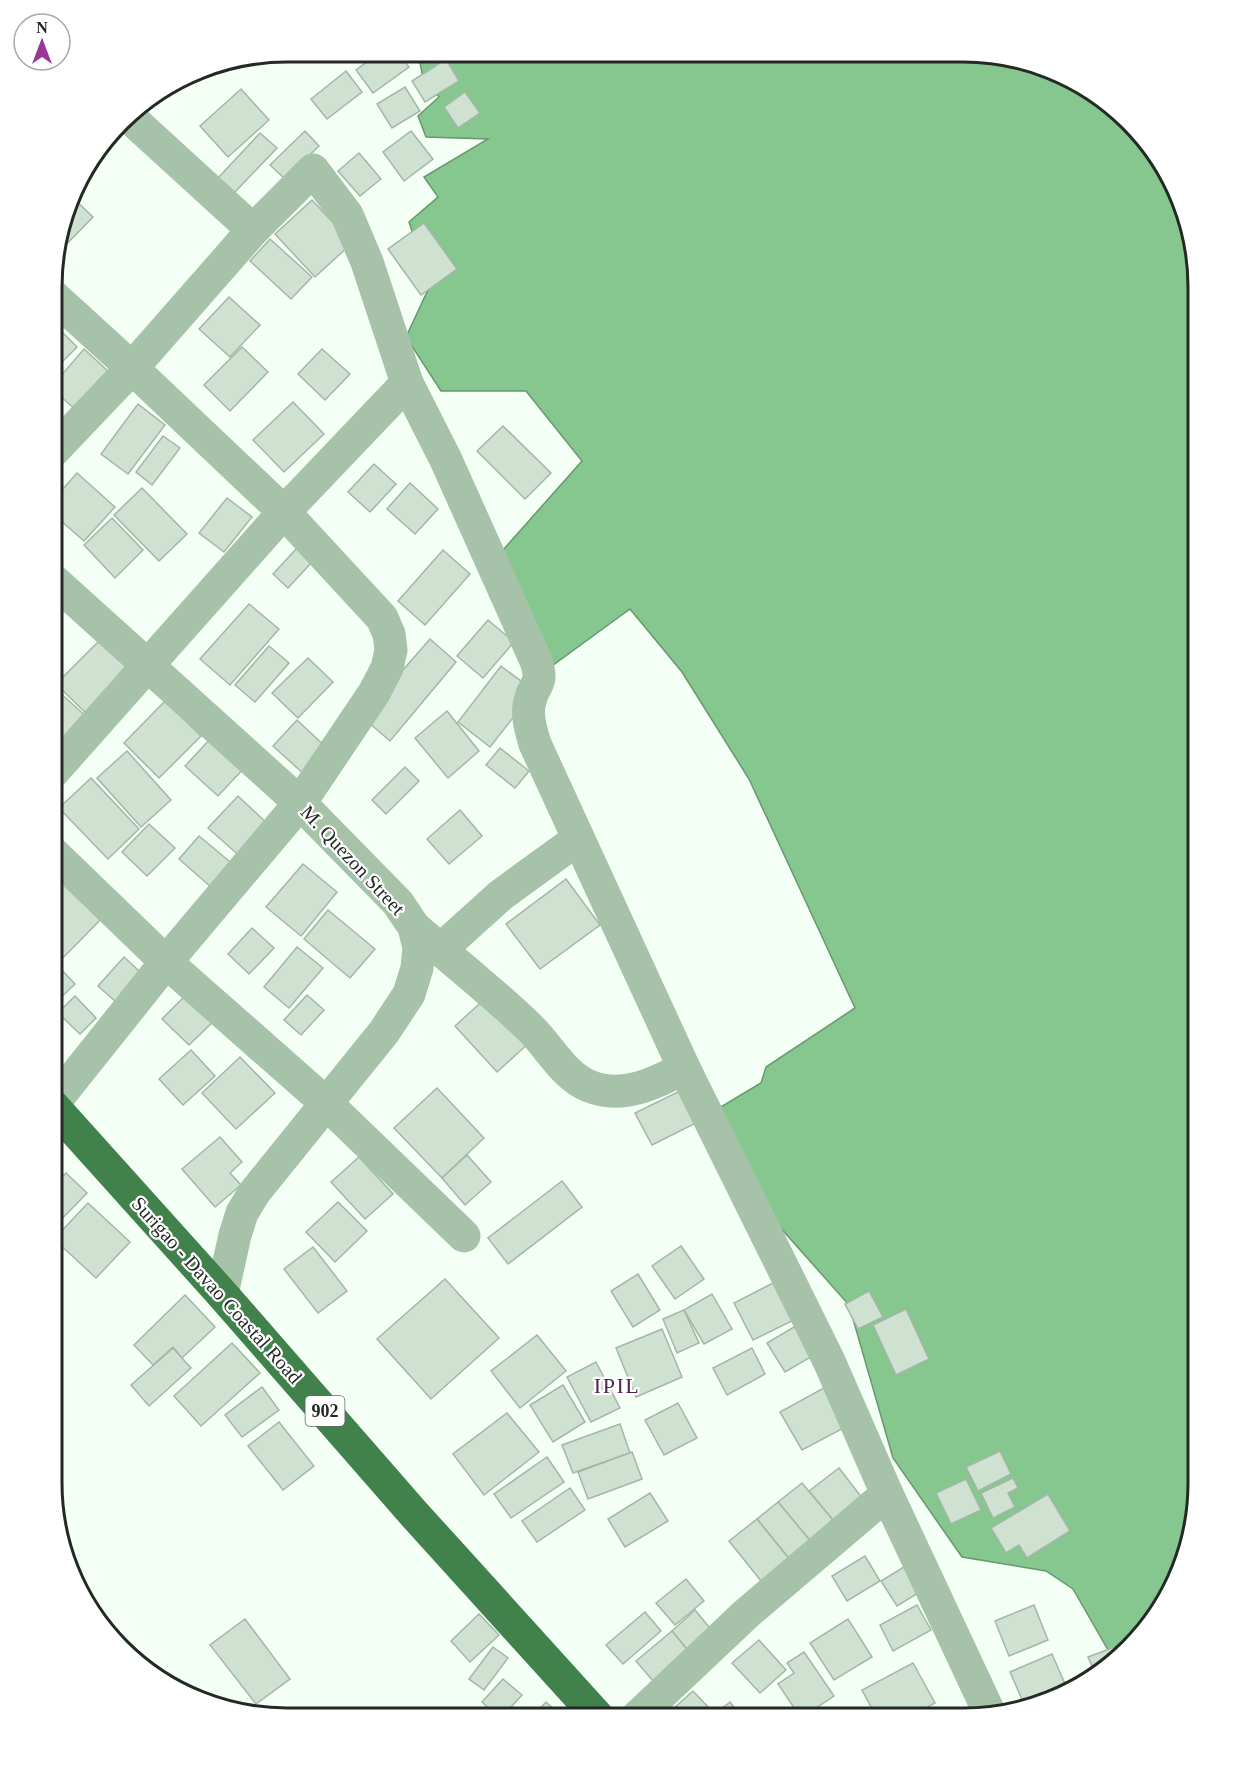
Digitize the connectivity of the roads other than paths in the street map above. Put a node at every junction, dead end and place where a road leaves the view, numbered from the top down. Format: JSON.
{"nodes":[{"id":1,"x":134,"y":121,"type":"edge"},
{"id":2,"x":253,"y":230,"type":"junction"},
{"id":3,"x":62,"y":304,"type":"edge"},
{"id":4,"x":132,"y":368,"type":"junction"},
{"id":5,"x":407,"y":383,"type":"junction"},
{"id":6,"x":62,"y":442,"type":"edge"},
{"id":7,"x":284,"y":512,"type":"junction"},
{"id":8,"x":62,"y":589,"type":"edge"},
{"id":9,"x":147,"y":666,"type":"junction"},
{"id":10,"x":62,"y":762,"type":"edge"},
{"id":11,"x":300,"y":803,"type":"junction"},
{"id":12,"x":578,"y":839,"type":"junction"},
{"id":13,"x":62,"y":862,"type":"edge"},
{"id":14,"x":414,"y":927,"type":"junction"},
{"id":15,"x":440,"y":950,"type":"junction"},
{"id":16,"x":166,"y":962,"type":"junction"},
{"id":17,"x":684,"y":1068,"type":"junction"},
{"id":18,"x":62,"y":1092,"type":"edge"},
{"id":19,"x":327,"y":1104,"type":"junction"},
{"id":20,"x":62,"y":1116,"type":"edge"},
{"id":21,"x":464,"y":1236,"type":"dead end"},
{"id":22,"x":222,"y":1294,"type":"junction"},
{"id":23,"x":887,"y":1494,"type":"junction"},
{"id":24,"x":986,"y":1706,"type":"edge"},
{"id":25,"x":590,"y":1708,"type":"edge"},
{"id":26,"x":647,"y":1708,"type":"edge"}],
"edges":[{"from":1,"to":2,"type":"street"},
{"from":2,"to":4,"type":"street"},
{"from":2,"to":5,"type":"street"},
{"from":3,"to":4,"type":"street"},
{"from":4,"to":6,"type":"street"},
{"from":4,"to":7,"type":"street"},
{"from":5,"to":7,"type":"street"},
{"from":5,"to":12,"type":"street"},
{"from":7,"to":9,"type":"street"},
{"from":7,"to":11,"type":"street"},
{"from":8,"to":9,"type":"street","name":"M. Quezon Street"},
{"from":9,"to":10,"type":"street"},
{"from":9,"to":11,"type":"street","name":"M. Quezon Street"},
{"from":11,"to":14,"type":"street","name":"M. Quezon Street"},
{"from":11,"to":16,"type":"street"},
{"from":12,"to":15,"type":"street"},
{"from":12,"to":17,"type":"street"},
{"from":13,"to":16,"type":"street"},
{"from":14,"to":15,"type":"street"},
{"from":14,"to":19,"type":"street","name":"M. Quezon Street"},
{"from":15,"to":17,"type":"street"},
{"from":16,"to":18,"type":"street"},
{"from":16,"to":19,"type":"street"},
{"from":17,"to":23,"type":"street"},
{"from":19,"to":21,"type":"street"},
{"from":19,"to":22,"type":"street","name":"M. Quezon Street"},
{"from":20,"to":22,"type":"highway","name":"Surigao - Davao Coastal Road","number":"902"},
{"from":22,"to":25,"type":"highway","name":"Surigao - Davao Coastal Road","number":"902"},
{"from":23,"to":24,"type":"street"},
{"from":23,"to":26,"type":"street"}]}
